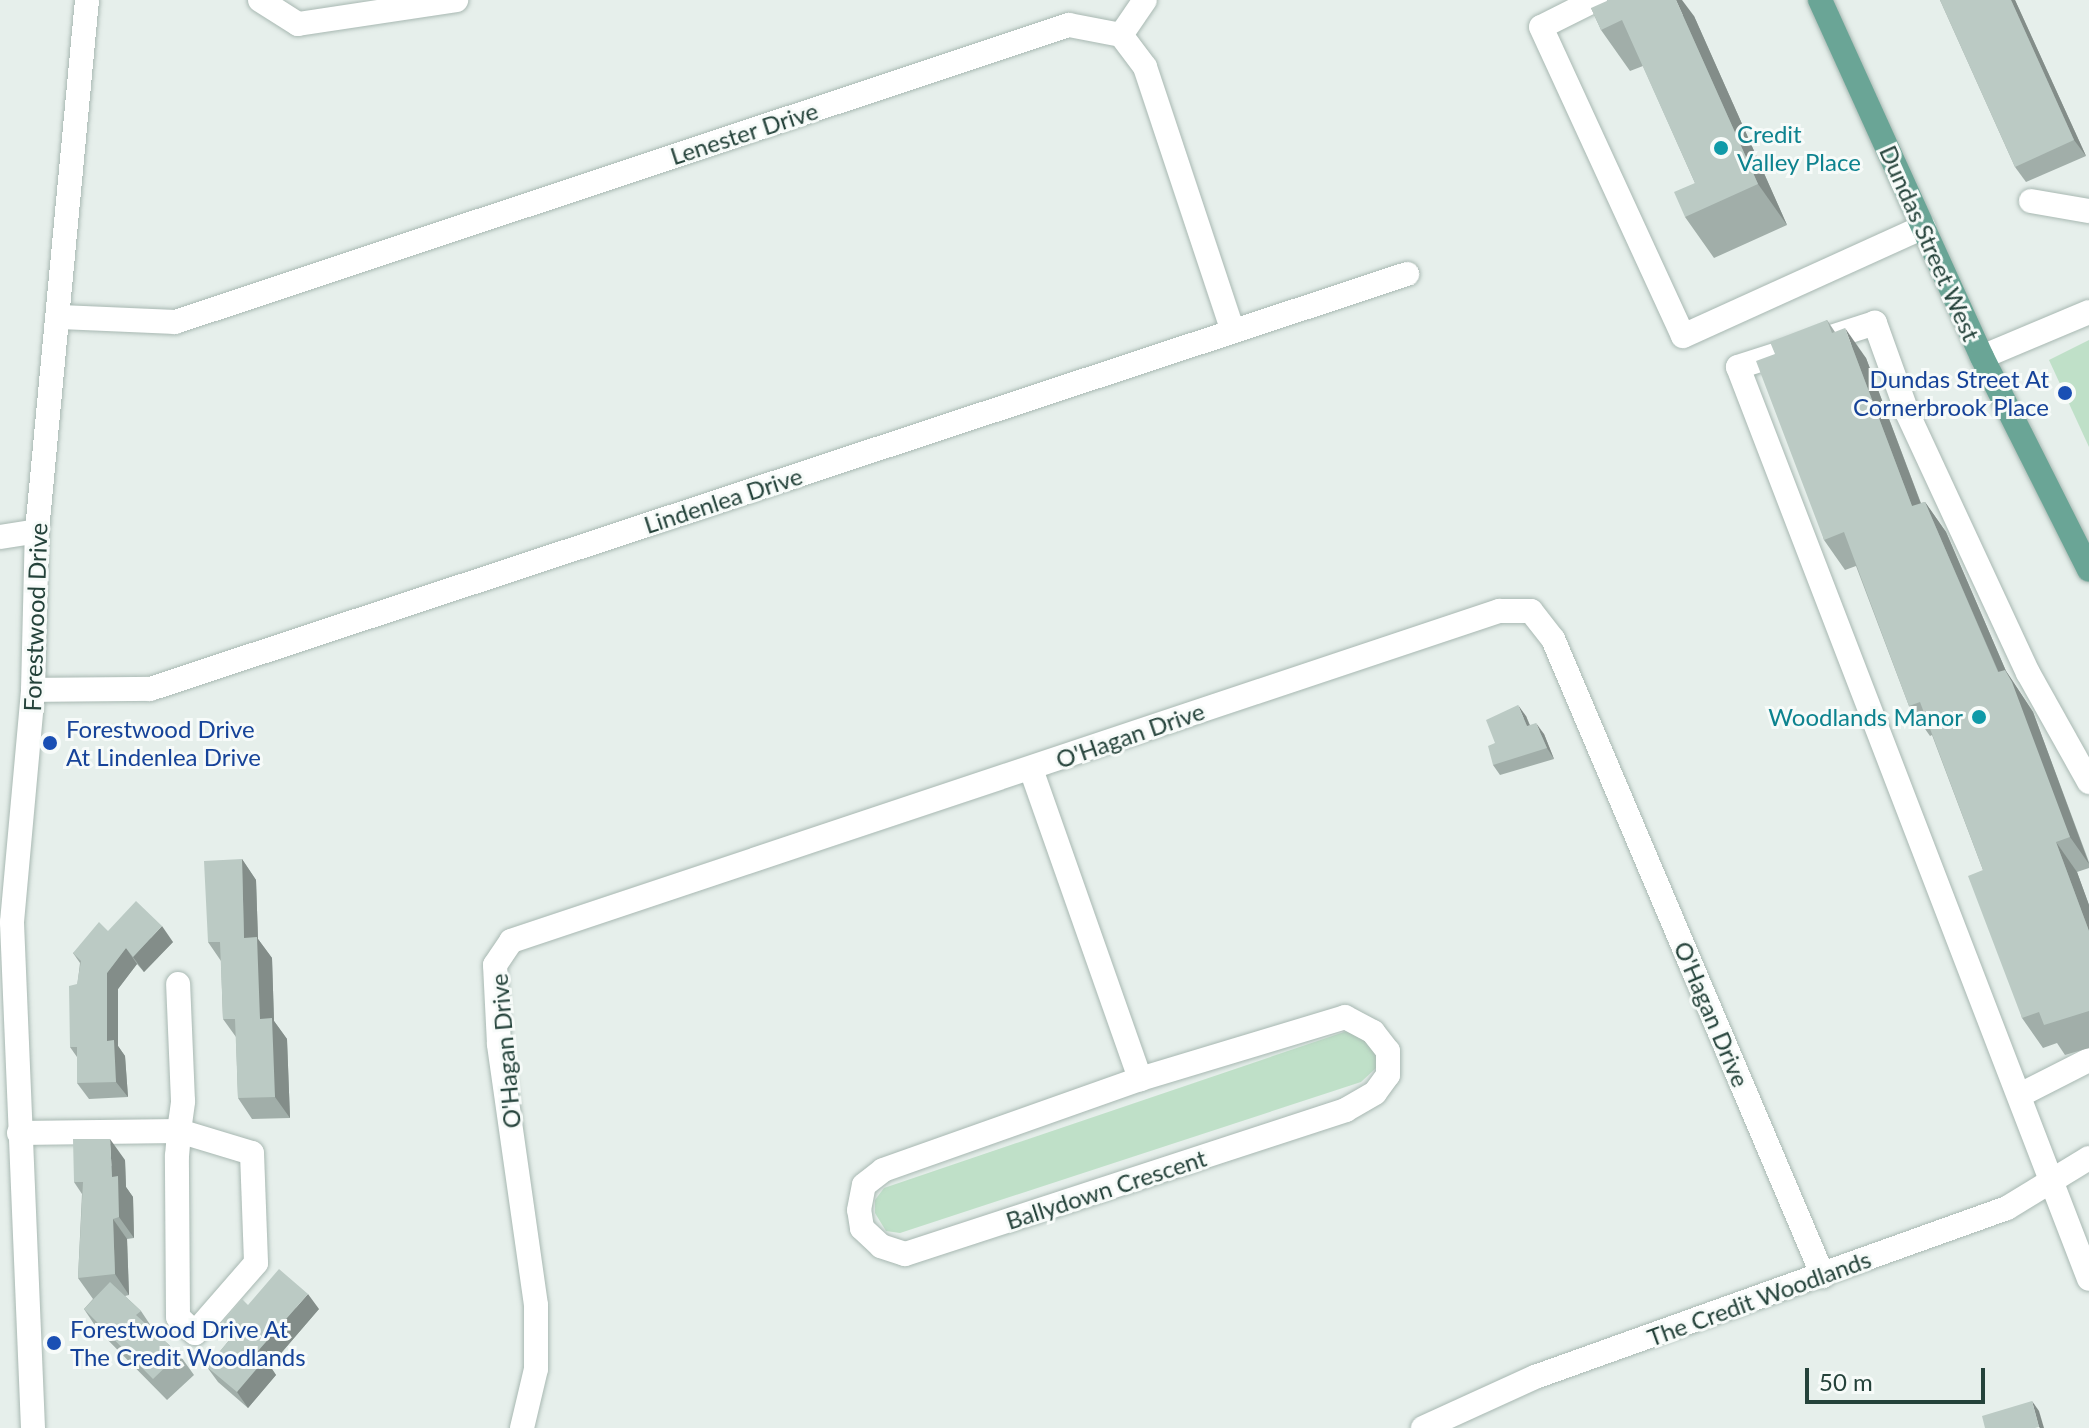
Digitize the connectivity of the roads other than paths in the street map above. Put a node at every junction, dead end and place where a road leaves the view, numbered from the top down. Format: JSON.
{"nodes":[{"id":1,"x":87,"y":0,"type":"edge"},
{"id":2,"x":260,"y":0,"type":"edge"},
{"id":3,"x":456,"y":0,"type":"edge"},
{"id":4,"x":1145,"y":0,"type":"edge"},
{"id":5,"x":1595,"y":0,"type":"edge"},
{"id":6,"x":1820,"y":0,"type":"edge"},
{"id":7,"x":1121,"y":35,"type":"junction"},
{"id":8,"x":2031,"y":201,"type":"dead end"},
{"id":9,"x":2089,"y":211,"type":"edge"},
{"id":10,"x":1923,"y":227,"type":"junction"},
{"id":11,"x":1407,"y":274,"type":"dead end"},
{"id":12,"x":2089,"y":312,"type":"edge"},
{"id":13,"x":61,"y":317,"type":"junction"},
{"id":14,"x":1233,"y":331,"type":"junction"},
{"id":15,"x":1982,"y":357,"type":"junction"},
{"id":16,"x":37,"y":531,"type":"junction"},
{"id":17,"x":0,"y":537,"type":"edge"},
{"id":18,"x":2089,"y":570,"type":"edge"},
{"id":19,"x":33,"y":690,"type":"junction"},
{"id":20,"x":1031,"y":769,"type":"junction"},
{"id":21,"x":2089,"y":782,"type":"edge"},
{"id":22,"x":178,"y":984,"type":"dead end"},
{"id":23,"x":2089,"y":1060,"type":"edge"},
{"id":24,"x":1140,"y":1079,"type":"junction"},
{"id":25,"x":2020,"y":1095,"type":"junction"},
{"id":26,"x":179,"y":1131,"type":"junction"},
{"id":27,"x":19,"y":1133,"type":"junction"},
{"id":28,"x":2089,"y":1158,"type":"edge"},
{"id":29,"x":2052,"y":1184,"type":"junction"},
{"id":30,"x":1823,"y":1276,"type":"junction"},
{"id":31,"x":2089,"y":1279,"type":"edge"},
{"id":32,"x":33,"y":1428,"type":"edge"},
{"id":33,"x":522,"y":1428,"type":"edge"},
{"id":34,"x":1423,"y":1428,"type":"edge"}],
"edges":[{"from":1,"to":13,"type":"street","name":"Forestwood Drive"},
{"from":2,"to":3,"type":"street"},
{"from":4,"to":7,"type":"street"},
{"from":5,"to":10,"type":"street"},
{"from":6,"to":10,"type":"main road","name":"Dundas Street West"},
{"from":7,"to":13,"type":"street","name":"Lenester Drive"},
{"from":7,"to":14,"type":"street"},
{"from":8,"to":9,"type":"street"},
{"from":10,"to":15,"type":"main road","name":"Dundas Street West"},
{"from":11,"to":14,"type":"street","name":"Lindenlea Drive"},
{"from":12,"to":15,"type":"street"},
{"from":13,"to":16,"type":"street","name":"Forestwood Drive"},
{"from":14,"to":19,"type":"street","name":"Lindenlea Drive"},
{"from":15,"to":18,"type":"main road","name":"Dundas Street West"},
{"from":16,"to":17,"type":"street"},
{"from":16,"to":19,"type":"street","name":"Forestwood Drive"},
{"from":19,"to":27,"type":"street","name":"Forestwood Drive"},
{"from":20,"to":24,"type":"street"},
{"from":20,"to":30,"type":"street","name":"O'Hagan Drive"},
{"from":20,"to":33,"type":"street","name":"O'Hagan Drive"},
{"from":21,"to":25,"type":"street"},
{"from":22,"to":26,"type":"street"},
{"from":23,"to":25,"type":"street"},
{"from":24,"to":24,"type":"street","name":"Ballydown Crescent"},
{"from":25,"to":29,"type":"street"},
{"from":26,"to":26,"type":"street"},
{"from":26,"to":27,"type":"street"},
{"from":27,"to":32,"type":"street","name":"Forestwood Drive"},
{"from":28,"to":29,"type":"street","name":"The Credit Woodlands"},
{"from":29,"to":30,"type":"street","name":"The Credit Woodlands"},
{"from":29,"to":31,"type":"street"},
{"from":30,"to":34,"type":"street","name":"The Credit Woodlands"}]}
